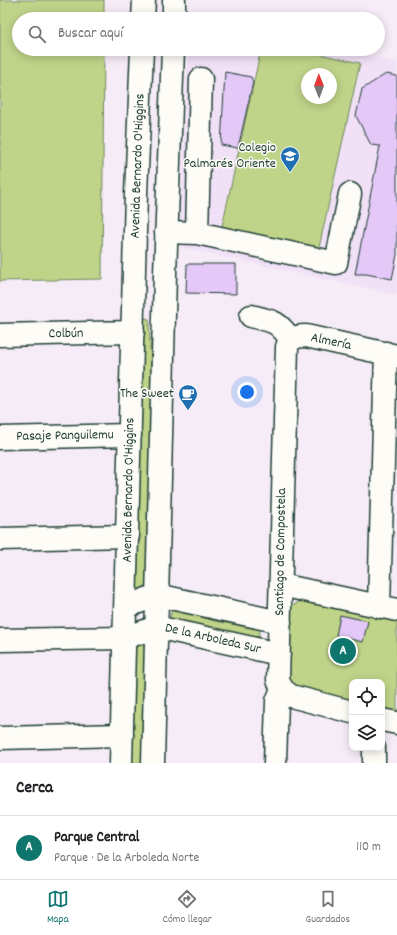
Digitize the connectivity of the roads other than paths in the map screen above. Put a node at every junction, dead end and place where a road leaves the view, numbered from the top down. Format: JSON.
{"nodes":[{"id":1,"x":144,"y":0,"type":"edge"},
{"id":2,"x":174,"y":0,"type":"edge"},
{"id":3,"x":143,"y":12,"type":"edge"},
{"id":4,"x":174,"y":12,"type":"edge"},
{"id":5,"x":142,"y":56,"type":"edge"},
{"id":6,"x":173,"y":56,"type":"edge"},
{"id":7,"x":201,"y":79,"type":"dead end"},
{"id":8,"x":350,"y":194,"type":"dead end"},
{"id":9,"x":166,"y":232,"type":"junction"},
{"id":10,"x":197,"y":233,"type":"junction"},
{"id":11,"x":133,"y":308,"type":"junction"},
{"id":12,"x":252,"y":316,"type":"dead end"},
{"id":13,"x":133,"y":332,"type":"junction"},
{"id":14,"x":0,"y":335,"type":"edge"},
{"id":15,"x":164,"y":338,"type":"junction"},
{"id":16,"x":291,"y":340,"type":"junction"},
{"id":17,"x":391,"y":355,"type":"edge"},
{"id":18,"x":130,"y":435,"type":"junction"},
{"id":19,"x":0,"y":438,"type":"edge"},
{"id":20,"x":128,"y":536,"type":"junction"},
{"id":21,"x":0,"y":539,"type":"edge"},
{"id":22,"x":157,"y":595,"type":"junction"},
{"id":23,"x":280,"y":604,"type":"junction"},
{"id":24,"x":126,"y":607,"type":"junction"},
{"id":25,"x":388,"y":608,"type":"edge"},
{"id":26,"x":156,"y":627,"type":"junction"},
{"id":27,"x":125,"y":638,"type":"junction"},
{"id":28,"x":0,"y":640,"type":"edge"},
{"id":29,"x":278,"y":654,"type":"junction"},
{"id":30,"x":282,"y":689,"type":"junction"},
{"id":31,"x":349,"y":711,"type":"edge"},
{"id":32,"x":385,"y":721,"type":"edge"},
{"id":33,"x":397,"y":723,"type":"edge"},
{"id":34,"x":122,"y":736,"type":"junction"},
{"id":35,"x":0,"y":738,"type":"edge"},
{"id":36,"x":374,"y":751,"type":"edge"},
{"id":37,"x":121,"y":763,"type":"edge"},
{"id":38,"x":153,"y":763,"type":"edge"},
{"id":39,"x":275,"y":763,"type":"edge"},
{"id":40,"x":374,"y":763,"type":"edge"}],
"edges":[{"from":1,"to":3,"type":"street"},
{"from":2,"to":4,"type":"street"},
{"from":5,"to":11,"type":"street","name":"Avenida Bernardo O'Higgins"},
{"from":6,"to":9,"type":"street"},
{"from":7,"to":10,"type":"street"},
{"from":8,"to":10,"type":"street"},
{"from":9,"to":10,"type":"street"},
{"from":9,"to":15,"type":"street"},
{"from":11,"to":13,"type":"street","name":"Avenida Bernardo O'Higgins"},
{"from":11,"to":15,"type":"street"},
{"from":12,"to":16,"type":"street","name":"Almería"},
{"from":13,"to":14,"type":"street","name":"Colbún"},
{"from":13,"to":18,"type":"street","name":"Avenida Bernardo O'Higgins"},
{"from":15,"to":22,"type":"street"},
{"from":16,"to":17,"type":"street","name":"Almería"},
{"from":16,"to":23,"type":"street","name":"Santiago de Compostela"},
{"from":17,"to":25,"type":"street"},
{"from":18,"to":19,"type":"street","name":"Pasaje Panguilemu"},
{"from":18,"to":20,"type":"street","name":"Avenida Bernardo O'Higgins"},
{"from":20,"to":21,"type":"street"},
{"from":20,"to":24,"type":"street","name":"Avenida Bernardo O'Higgins"},
{"from":22,"to":23,"type":"street"},
{"from":22,"to":24,"type":"street"},
{"from":22,"to":26,"type":"street"},
{"from":23,"to":25,"type":"street"},
{"from":23,"to":29,"type":"street","name":"Santiago de Compostela"},
{"from":24,"to":27,"type":"street","name":"Avenida Bernardo O'Higgins"},
{"from":26,"to":27,"type":"street","name":"De la Arboleda Sur"},
{"from":26,"to":29,"type":"street","name":"De la Arboleda Sur"},
{"from":26,"to":38,"type":"street"},
{"from":27,"to":28,"type":"street","name":"De la Arboleda Sur"},
{"from":27,"to":34,"type":"street","name":"Avenida Bernardo O'Higgins"},
{"from":29,"to":30,"type":"street","name":"Santiago de Compostela"},
{"from":30,"to":31,"type":"street"},
{"from":30,"to":39,"type":"street","name":"Santiago de Compostela"},
{"from":32,"to":33,"type":"street"},
{"from":34,"to":35,"type":"street"},
{"from":34,"to":37,"type":"street","name":"Avenida Bernardo O'Higgins"},
{"from":36,"to":40,"type":"street"}]}
